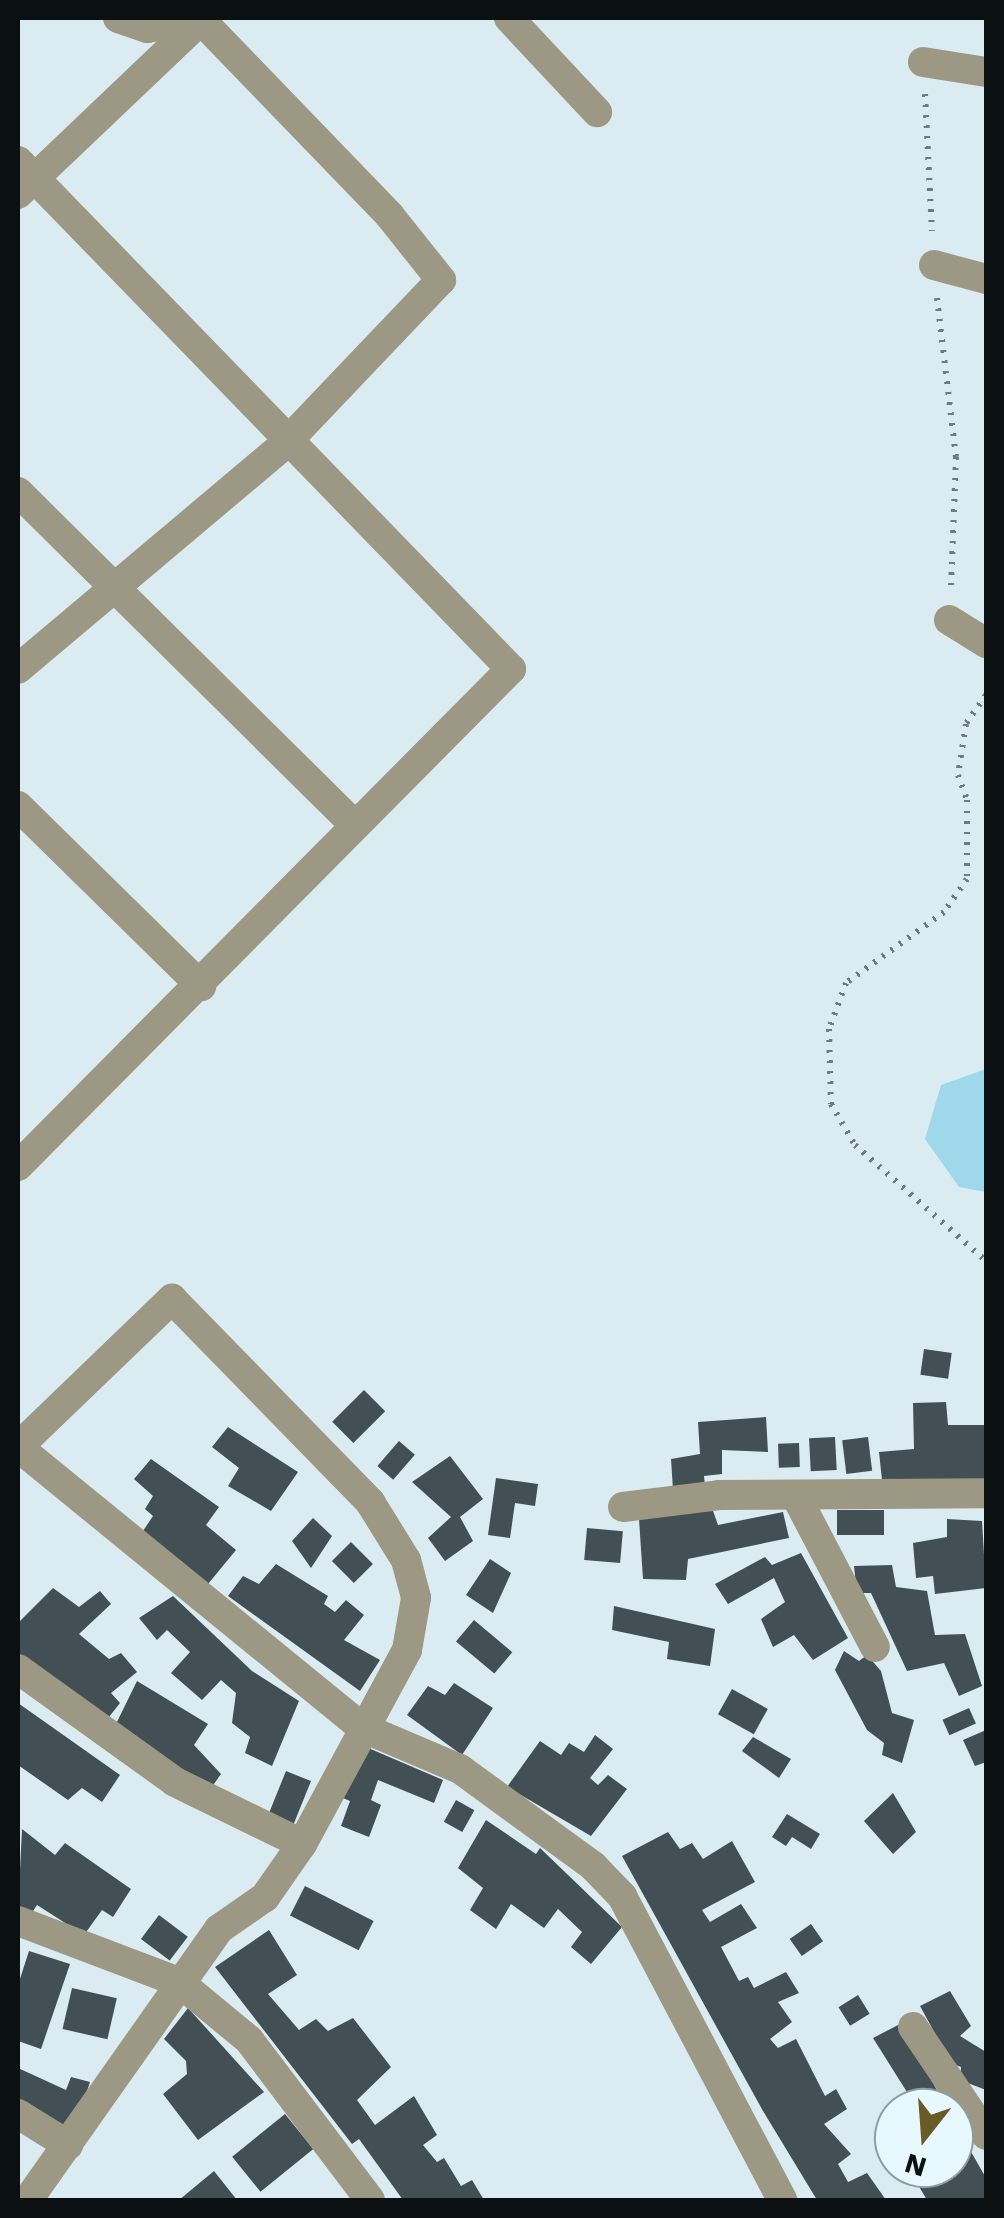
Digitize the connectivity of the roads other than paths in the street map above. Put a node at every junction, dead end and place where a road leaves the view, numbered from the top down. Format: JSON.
{"nodes":[{"id":1,"x":118,"y":18,"type":"edge"},
{"id":2,"x":509,"y":18,"type":"edge"},
{"id":3,"x":202,"y":19,"type":"edge"},
{"id":4,"x":923,"y":62,"type":"road end"},
{"id":5,"x":986,"y":72,"type":"edge"},
{"id":6,"x":597,"y":112,"type":"dead end"},
{"id":7,"x":23,"y":178,"type":"edge"},
{"id":8,"x":934,"y":265,"type":"road end"},
{"id":9,"x":986,"y":279,"type":"edge"},
{"id":10,"x":285,"y":444,"type":"junction"},
{"id":11,"x":18,"y":492,"type":"edge"},
{"id":12,"x":108,"y":587,"type":"junction"},
{"id":13,"x":949,"y":620,"type":"road end"},
{"id":14,"x":986,"y":643,"type":"edge"},
{"id":15,"x":18,"y":669,"type":"edge"},
{"id":16,"x":18,"y":806,"type":"edge"},
{"id":17,"x":351,"y":822,"type":"junction"},
{"id":18,"x":201,"y":986,"type":"junction"},
{"id":19,"x":23,"y":1151,"type":"edge"},
{"id":20,"x":18,"y":1447,"type":"edge"},
{"id":21,"x":986,"y":1494,"type":"edge"},
{"id":22,"x":797,"y":1498,"type":"junction"},
{"id":23,"x":624,"y":1507,"type":"dead end"},
{"id":24,"x":875,"y":1647,"type":"dead end"},
{"id":25,"x":18,"y":1668,"type":"edge"},
{"id":26,"x":361,"y":1727,"type":"junction"},
{"id":27,"x":302,"y":1844,"type":"junction"},
{"id":28,"x":18,"y":1920,"type":"edge"},
{"id":29,"x":179,"y":1982,"type":"junction"},
{"id":30,"x":914,"y":2027,"type":"dead end"},
{"id":31,"x":18,"y":2114,"type":"edge"},
{"id":32,"x":986,"y":2135,"type":"edge"},
{"id":33,"x":68,"y":2145,"type":"junction"},
{"id":34,"x":28,"y":2200,"type":"edge"},
{"id":35,"x":370,"y":2200,"type":"edge"},
{"id":36,"x":782,"y":2200,"type":"edge"}],
"edges":[{"from":1,"to":3,"type":"street"},
{"from":2,"to":6,"type":"street"},
{"from":3,"to":7,"type":"street"},
{"from":3,"to":10,"type":"street"},
{"from":4,"to":5,"type":"street"},
{"from":7,"to":10,"type":"street"},
{"from":8,"to":9,"type":"street"},
{"from":10,"to":12,"type":"street"},
{"from":10,"to":17,"type":"street"},
{"from":11,"to":12,"type":"street"},
{"from":12,"to":15,"type":"street"},
{"from":12,"to":17,"type":"street"},
{"from":13,"to":14,"type":"street"},
{"from":16,"to":18,"type":"street"},
{"from":17,"to":18,"type":"street"},
{"from":18,"to":19,"type":"street"},
{"from":20,"to":26,"type":"street"},
{"from":20,"to":26,"type":"street"},
{"from":21,"to":22,"type":"street"},
{"from":22,"to":23,"type":"street"},
{"from":22,"to":24,"type":"street"},
{"from":25,"to":27,"type":"street"},
{"from":26,"to":27,"type":"street"},
{"from":26,"to":36,"type":"street"},
{"from":27,"to":29,"type":"street"},
{"from":28,"to":29,"type":"street"},
{"from":29,"to":33,"type":"street"},
{"from":29,"to":35,"type":"street"},
{"from":30,"to":32,"type":"street"},
{"from":31,"to":33,"type":"street"},
{"from":33,"to":34,"type":"street"}]}
